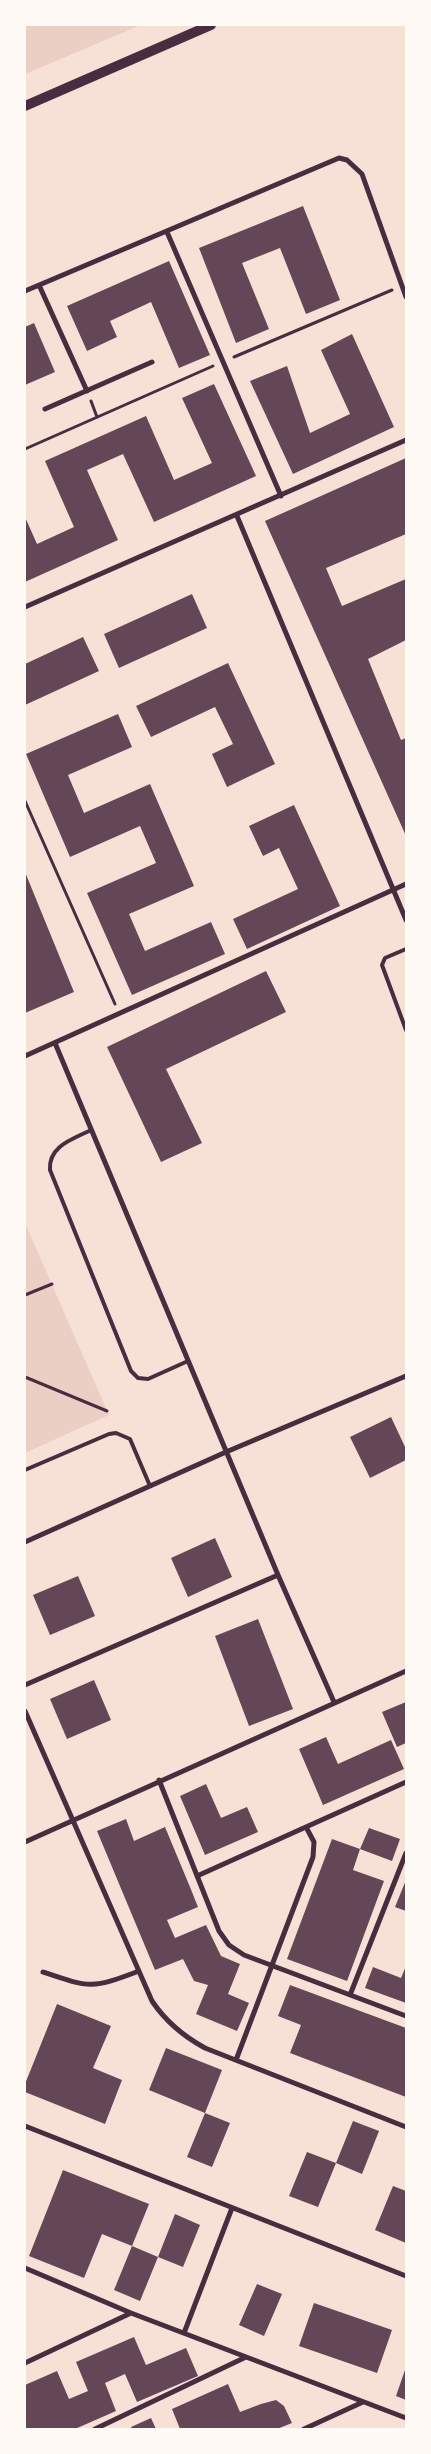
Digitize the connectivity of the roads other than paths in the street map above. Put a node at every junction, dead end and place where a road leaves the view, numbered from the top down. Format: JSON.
{"nodes":[{"id":1,"x":211,"y":25,"type":"edge"},
{"id":2,"x":25,"y":106,"type":"edge"},
{"id":3,"x":167,"y":232,"type":"junction"},
{"id":4,"x":39,"y":286,"type":"junction"},
{"id":5,"x":25,"y":291,"type":"edge"},
{"id":6,"x":406,"y":298,"type":"edge"},
{"id":7,"x":152,"y":362,"type":"dead end"},
{"id":8,"x":87,"y":391,"type":"junction"},
{"id":9,"x":45,"y":409,"type":"dead end"},
{"id":10,"x":406,"y":440,"type":"edge"},
{"id":11,"x":282,"y":496,"type":"junction"},
{"id":12,"x":237,"y":516,"type":"junction"},
{"id":13,"x":25,"y":607,"type":"edge"},
{"id":14,"x":406,"y":884,"type":"edge"},
{"id":15,"x":393,"y":890,"type":"junction"},
{"id":16,"x":406,"y":920,"type":"edge"},
{"id":17,"x":406,"y":949,"type":"edge"},
{"id":18,"x":406,"y":1030,"type":"edge"},
{"id":19,"x":55,"y":1043,"type":"junction"},
{"id":20,"x":25,"y":1056,"type":"edge"},
{"id":21,"x":91,"y":1130,"type":"junction"},
{"id":22,"x":188,"y":1361,"type":"junction"},
{"id":23,"x":406,"y":1377,"type":"edge"},
{"id":24,"x":226,"y":1452,"type":"junction"},
{"id":25,"x":25,"y":1470,"type":"edge"},
{"id":26,"x":150,"y":1486,"type":"junction"},
{"id":27,"x":25,"y":1542,"type":"edge"},
{"id":28,"x":278,"y":1575,"type":"junction"},
{"id":29,"x":406,"y":1670,"type":"edge"},
{"id":30,"x":25,"y":1685,"type":"edge"},
{"id":31,"x":334,"y":1702,"type":"junction"},
{"id":32,"x":25,"y":1711,"type":"edge"},
{"id":33,"x":159,"y":1780,"type":"junction"},
{"id":34,"x":406,"y":1782,"type":"edge"},
{"id":35,"x":71,"y":1820,"type":"junction"},
{"id":36,"x":306,"y":1827,"type":"junction"},
{"id":37,"x":25,"y":1842,"type":"edge"},
{"id":38,"x":406,"y":1853,"type":"edge"},
{"id":39,"x":197,"y":1876,"type":"junction"},
{"id":40,"x":272,"y":1965,"type":"junction"},
{"id":41,"x":139,"y":1971,"type":"junction"},
{"id":42,"x":43,"y":1972,"type":"dead end"},
{"id":43,"x":350,"y":1995,"type":"junction"},
{"id":44,"x":406,"y":2016,"type":"edge"},
{"id":45,"x":236,"y":2060,"type":"junction"},
{"id":46,"x":25,"y":2126,"type":"edge"},
{"id":47,"x":406,"y":2127,"type":"edge"},
{"id":48,"x":232,"y":2208,"type":"junction"},
{"id":49,"x":25,"y":2268,"type":"edge"},
{"id":50,"x":406,"y":2276,"type":"edge"},
{"id":51,"x":131,"y":2313,"type":"junction"},
{"id":52,"x":184,"y":2333,"type":"junction"},
{"id":53,"x":246,"y":2357,"type":"junction"},
{"id":54,"x":25,"y":2363,"type":"edge"},
{"id":55,"x":363,"y":2402,"type":"junction"},
{"id":56,"x":406,"y":2418,"type":"edge"},
{"id":57,"x":96,"y":2429,"type":"edge"},
{"id":58,"x":304,"y":2429,"type":"edge"}],
"edges":[{"from":1,"to":2,"type":"main road"},
{"from":3,"to":4,"type":"street"},
{"from":3,"to":6,"type":"street"},
{"from":3,"to":11,"type":"street"},
{"from":4,"to":5,"type":"street"},
{"from":4,"to":8,"type":"street"},
{"from":7,"to":8,"type":"street"},
{"from":8,"to":9,"type":"street"},
{"from":10,"to":11,"type":"street"},
{"from":11,"to":12,"type":"street"},
{"from":12,"to":13,"type":"street"},
{"from":12,"to":15,"type":"street"},
{"from":14,"to":15,"type":"street"},
{"from":15,"to":16,"type":"street"},
{"from":15,"to":19,"type":"street"},
{"from":17,"to":18,"type":"lane"},
{"from":19,"to":20,"type":"street"},
{"from":19,"to":21,"type":"street"},
{"from":21,"to":22,"type":"street"},
{"from":21,"to":22,"type":"lane"},
{"from":22,"to":24,"type":"street"},
{"from":23,"to":24,"type":"street"},
{"from":24,"to":26,"type":"street"},
{"from":24,"to":28,"type":"street"},
{"from":25,"to":26,"type":"lane"},
{"from":26,"to":27,"type":"street"},
{"from":28,"to":30,"type":"street"},
{"from":28,"to":31,"type":"street"},
{"from":29,"to":31,"type":"street"},
{"from":31,"to":33,"type":"street"},
{"from":32,"to":35,"type":"street"},
{"from":33,"to":35,"type":"street"},
{"from":33,"to":39,"type":"street"},
{"from":34,"to":36,"type":"street"},
{"from":35,"to":37,"type":"street"},
{"from":35,"to":41,"type":"street"},
{"from":36,"to":39,"type":"street"},
{"from":36,"to":40,"type":"street"},
{"from":38,"to":43,"type":"street"},
{"from":39,"to":40,"type":"street"},
{"from":40,"to":43,"type":"street"},
{"from":40,"to":45,"type":"street"},
{"from":41,"to":42,"type":"street"},
{"from":41,"to":45,"type":"street"},
{"from":43,"to":44,"type":"street"},
{"from":45,"to":47,"type":"street"},
{"from":46,"to":48,"type":"street"},
{"from":48,"to":50,"type":"street"},
{"from":48,"to":52,"type":"street"},
{"from":49,"to":51,"type":"street"},
{"from":51,"to":52,"type":"street"},
{"from":51,"to":54,"type":"street"},
{"from":52,"to":53,"type":"street"},
{"from":53,"to":55,"type":"street"},
{"from":53,"to":57,"type":"street"},
{"from":55,"to":56,"type":"street"},
{"from":55,"to":58,"type":"street"}]}
